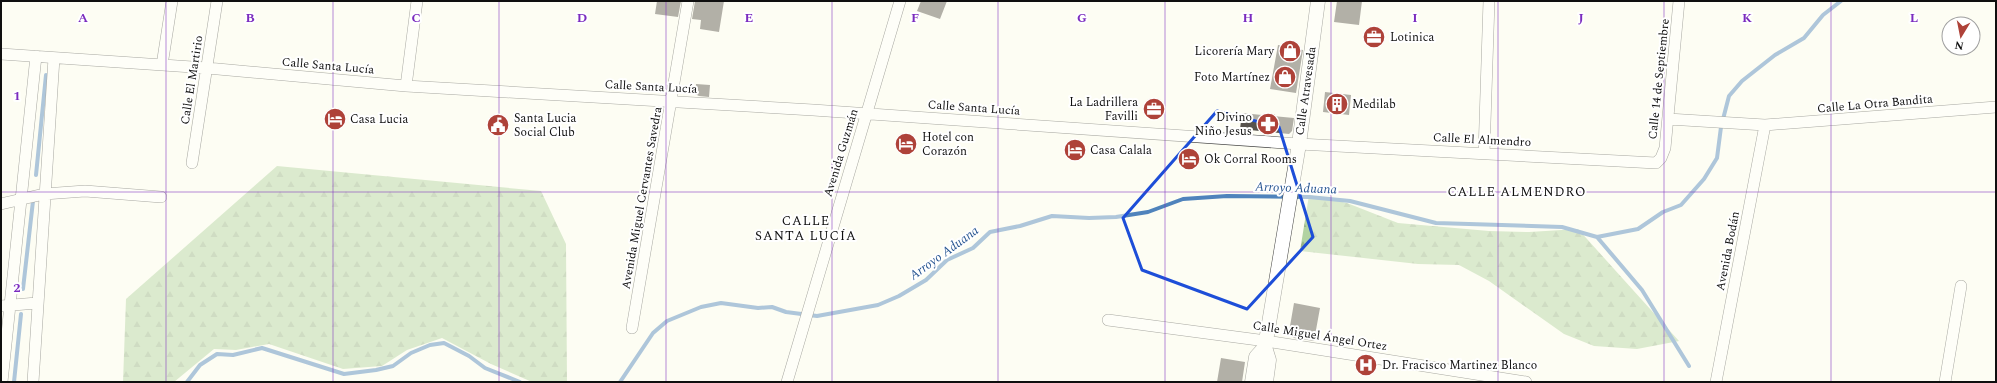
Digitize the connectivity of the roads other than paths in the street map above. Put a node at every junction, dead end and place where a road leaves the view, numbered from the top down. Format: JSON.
{"nodes":[{"id":1,"x":172,"y":1,"type":"edge"},
{"id":2,"x":217,"y":1,"type":"edge"},
{"id":3,"x":417,"y":1,"type":"edge"},
{"id":4,"x":688,"y":1,"type":"edge"},
{"id":5,"x":900,"y":1,"type":"edge"},
{"id":6,"x":1318,"y":1,"type":"edge"},
{"id":7,"x":1489,"y":1,"type":"edge"},
{"id":8,"x":1679,"y":1,"type":"edge"},
{"id":9,"x":1,"y":54,"type":"edge"},
{"id":10,"x":36,"y":56,"type":"junction"},
{"id":11,"x":54,"y":58,"type":"junction"},
{"id":12,"x":162,"y":65,"type":"junction"},
{"id":13,"x":207,"y":68,"type":"junction"},
{"id":14,"x":406,"y":86,"type":"junction"},
{"id":15,"x":672,"y":102,"type":"junction"},
{"id":16,"x":1996,"y":107,"type":"edge"},
{"id":17,"x":866,"y":114,"type":"junction"},
{"id":18,"x":1668,"y":119,"type":"junction"},
{"id":19,"x":1760,"y":125,"type":"junction"},
{"id":20,"x":1299,"y":144,"type":"junction"},
{"id":21,"x":1484,"y":153,"type":"junction"},
{"id":22,"x":1661,"y":158,"type":"joint"},
{"id":23,"x":192,"y":163,"type":"dead end"},
{"id":24,"x":44,"y":194,"type":"junction"},
{"id":25,"x":161,"y":197,"type":"dead end"},
{"id":26,"x":22,"y":199,"type":"junction"},
{"id":27,"x":1,"y":204,"type":"edge"},
{"id":28,"x":1961,"y":286,"type":"dead end"},
{"id":29,"x":37,"y":303,"type":"junction"},
{"id":30,"x":6,"y":306,"type":"edge"},
{"id":31,"x":1108,"y":320,"type":"dead end"},
{"id":32,"x":632,"y":328,"type":"dead end"},
{"id":33,"x":1265,"y":344,"type":"junction"},
{"id":34,"x":1484,"y":378,"type":"edge"},
{"id":35,"x":2,"y":382,"type":"edge"},
{"id":36,"x":33,"y":382,"type":"edge"},
{"id":37,"x":787,"y":382,"type":"edge"},
{"id":38,"x":1252,"y":382,"type":"edge"},
{"id":39,"x":1266,"y":382,"type":"edge"},
{"id":40,"x":1526,"y":382,"type":"edge"},
{"id":41,"x":1716,"y":382,"type":"edge"},
{"id":42,"x":1945,"y":382,"type":"edge"}],
"edges":[{"from":1,"to":12,"type":"street"},
{"from":2,"to":13,"type":"street","name":"Calle El Martirio"},
{"from":3,"to":14,"type":"street"},
{"from":4,"to":15,"type":"street","name":"Avenida Miguel Cervantes Savedra"},
{"from":5,"to":17,"type":"street","name":"Avenida Guzmán"},
{"from":6,"to":20,"type":"street","name":"Calle Atravesada"},
{"from":7,"to":21,"type":"street"},
{"from":8,"to":18,"type":"street","name":"Calle 14 de Septiembre"},
{"from":9,"to":10,"type":"street","name":"Calle Santa Lucía"},
{"from":10,"to":11,"type":"street","name":"Calle Santa Lucía"},
{"from":10,"to":26,"type":"street"},
{"from":11,"to":12,"type":"street","name":"Calle Santa Lucía"},
{"from":11,"to":24,"type":"street"},
{"from":12,"to":13,"type":"street","name":"Calle Santa Lucía"},
{"from":13,"to":14,"type":"street","name":"Calle Santa Lucía"},
{"from":13,"to":23,"type":"street","name":"Calle El Martirio"},
{"from":14,"to":15,"type":"street","name":"Calle Santa Lucía"},
{"from":15,"to":17,"type":"street","name":"Calle Santa Lucía"},
{"from":15,"to":32,"type":"street","name":"Avenida Miguel Cervantes Savedra"},
{"from":16,"to":19,"type":"street","name":"Calle La Otra Bandita"},
{"from":17,"to":20,"type":"street","name":"Calle Santa Lucía"},
{"from":17,"to":37,"type":"street","name":"Avenida Guzmán"},
{"from":18,"to":19,"type":"street"},
{"from":18,"to":22,"type":"street","name":"Calle 14 de Septiembre"},
{"from":19,"to":41,"type":"street","name":"Avenida Bodán"},
{"from":20,"to":21,"type":"street","name":"Calle El Almendro"},
{"from":20,"to":33,"type":"street","name":"Calle Atravesada"},
{"from":21,"to":22,"type":"street","name":"Calle El Almendro"},
{"from":24,"to":25,"type":"street"},
{"from":24,"to":26,"type":"street"},
{"from":24,"to":29,"type":"street"},
{"from":26,"to":27,"type":"street"},
{"from":26,"to":30,"type":"street"},
{"from":28,"to":42,"type":"street"},
{"from":29,"to":30,"type":"street"},
{"from":29,"to":36,"type":"street"},
{"from":30,"to":35,"type":"street"},
{"from":31,"to":33,"type":"street","name":"Calle Miguel Ángel Ortez"},
{"from":33,"to":34,"type":"street","name":"Calle Miguel Ángel Ortez"},
{"from":33,"to":38,"type":"street","name":"Calle Atravesada"},
{"from":33,"to":39,"type":"street","name":"Calle Atravesada"},
{"from":34,"to":40,"type":"street","name":"Calle Miguel Ángel Ortez"}]}
